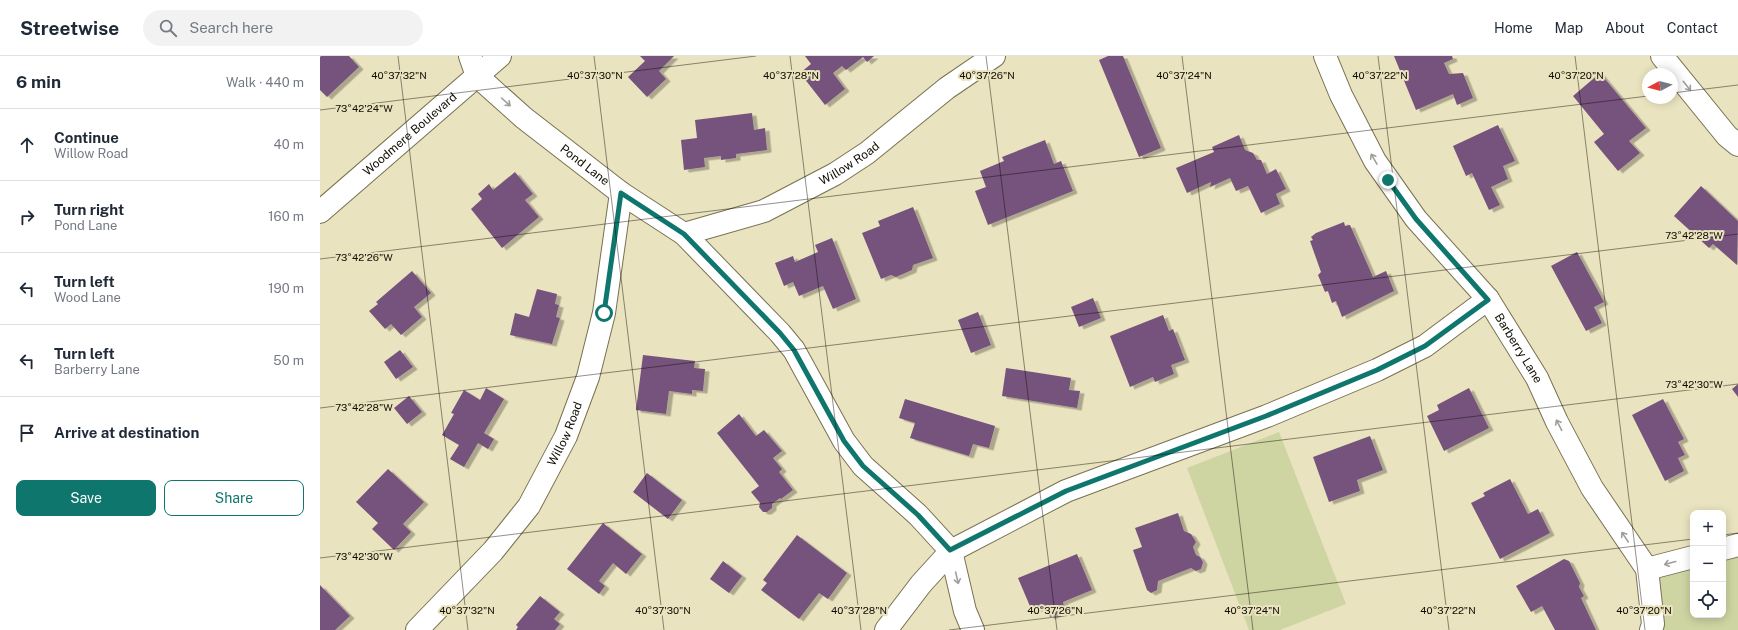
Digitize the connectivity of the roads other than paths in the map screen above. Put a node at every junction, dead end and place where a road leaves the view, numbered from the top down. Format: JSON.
{"nodes":[{"id":1,"x":500,"y":56,"type":"edge"},
{"id":2,"x":994,"y":56,"type":"edge"},
{"id":3,"x":1325,"y":56,"type":"edge"},
{"id":4,"x":1662,"y":56,"type":"edge"},
{"id":5,"x":474,"y":66,"type":"edge"},
{"id":6,"x":1738,"y":145,"type":"edge"},
{"id":7,"x":621,"y":193,"type":"junction"},
{"id":8,"x":320,"y":212,"type":"edge"},
{"id":9,"x":684,"y":234,"type":"junction"},
{"id":10,"x":1488,"y":300,"type":"junction"},
{"id":11,"x":1738,"y":545,"type":"edge"},
{"id":12,"x":1726,"y":548,"type":"edge"},
{"id":13,"x":950,"y":550,"type":"junction"},
{"id":14,"x":1690,"y":558,"type":"edge"},
{"id":15,"x":1647,"y":569,"type":"junction"},
{"id":16,"x":417,"y":630,"type":"edge"},
{"id":17,"x":886,"y":630,"type":"edge"},
{"id":18,"x":973,"y":630,"type":"edge"},
{"id":19,"x":1651,"y":630,"type":"edge"}],
"edges":[{"from":1,"to":5,"type":"street","name":"Woodmere Boulevard"},
{"from":2,"to":9,"type":"street","name":"Willow Road"},
{"from":10,"to":3,"type":"street","name":"Barberry Lane","one_way":true},
{"from":4,"to":6,"type":"street","one_way":true},
{"from":5,"to":7,"type":"street","name":"Pond Lane","one_way":true},
{"from":5,"to":8,"type":"street","name":"Woodmere Boulevard"},
{"from":7,"to":9,"type":"street","name":"Pond Lane"},
{"from":7,"to":16,"type":"street","name":"Willow Road"},
{"from":9,"to":13,"type":"street","name":"Pond Lane"},
{"from":10,"to":13,"type":"street"},
{"from":15,"to":10,"type":"street","name":"Barberry Lane","one_way":true},
{"from":11,"to":12,"type":"street"},
{"from":13,"to":17,"type":"street"},
{"from":13,"to":18,"type":"street","name":"Pond Lane","one_way":true},
{"from":14,"to":15,"type":"street","one_way":true},
{"from":15,"to":19,"type":"street"}]}
